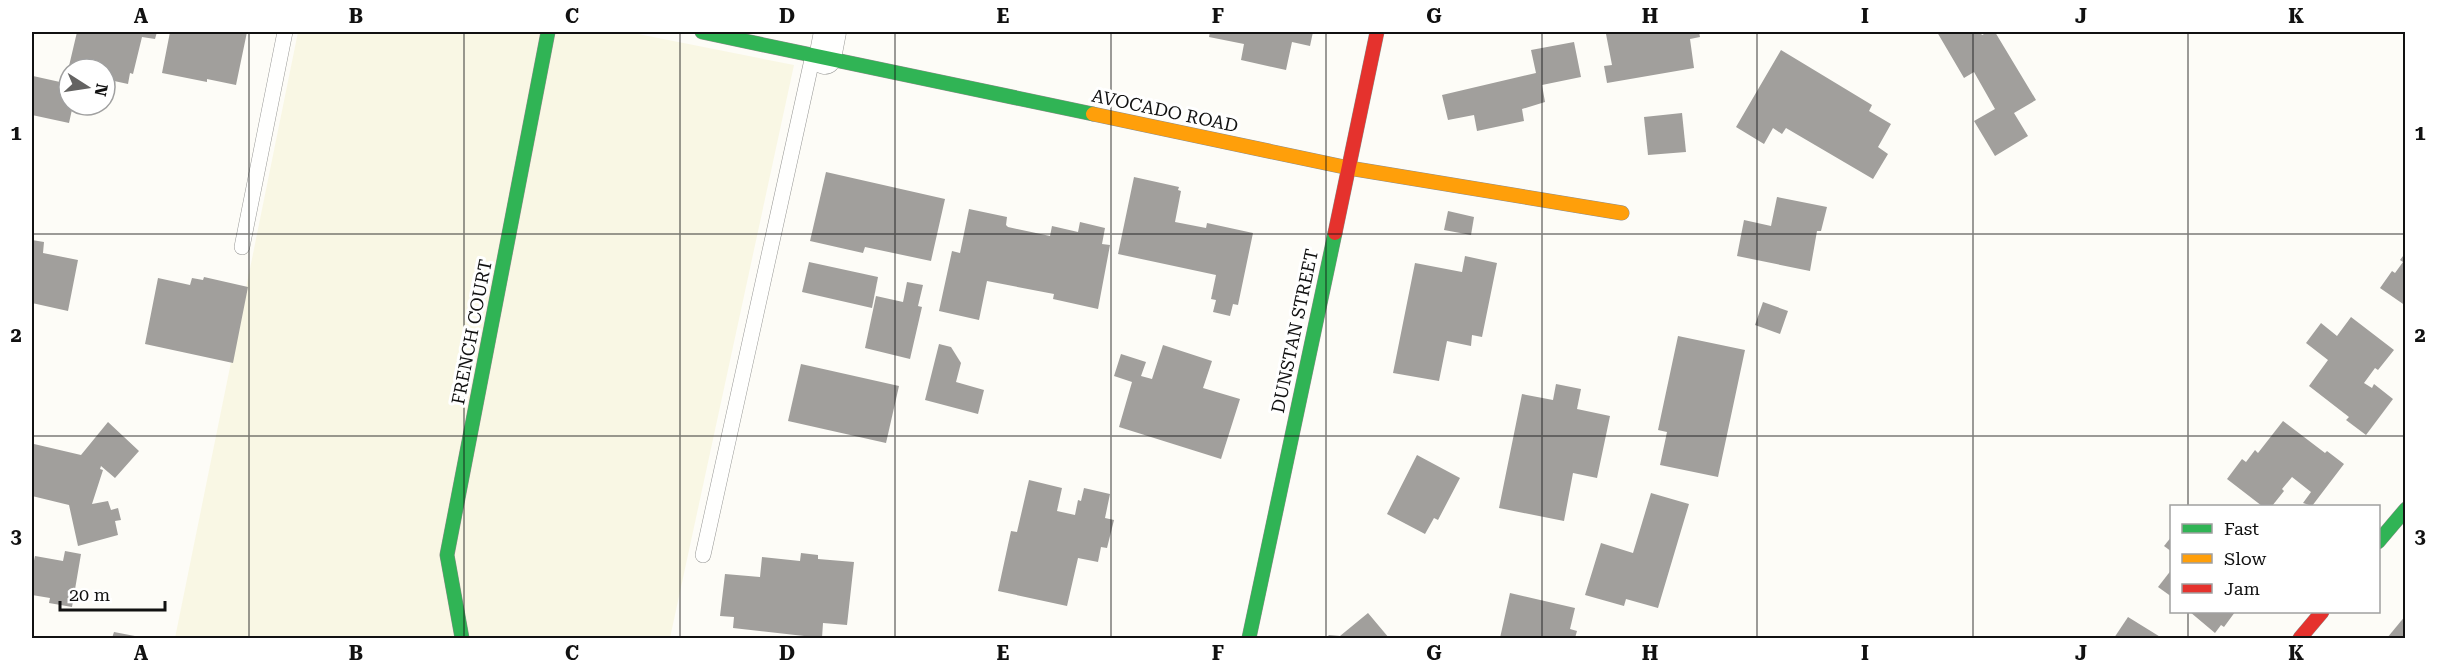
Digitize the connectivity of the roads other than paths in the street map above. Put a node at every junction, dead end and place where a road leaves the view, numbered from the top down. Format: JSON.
{"nodes":[{"id":1,"x":285,"y":32,"type":"edge"},
{"id":2,"x":548,"y":32,"type":"edge"},
{"id":3,"x":702,"y":32,"type":"edge"},
{"id":4,"x":1377,"y":32,"type":"edge"},
{"id":5,"x":823,"y":48,"type":"edge"},
{"id":6,"x":1349,"y":168,"type":"junction"},
{"id":7,"x":1622,"y":213,"type":"dead end"},
{"id":8,"x":242,"y":247,"type":"dead end"},
{"id":9,"x":2406,"y":508,"type":"edge"},
{"id":10,"x":2380,"y":541,"type":"edge"},
{"id":11,"x":703,"y":555,"type":"dead end"},
{"id":12,"x":2321,"y":613,"type":"edge"},
{"id":13,"x":462,"y":639,"type":"edge"},
{"id":14,"x":1249,"y":639,"type":"edge"},
{"id":15,"x":2300,"y":639,"type":"edge"}],
"edges":[{"from":1,"to":8,"type":"lane"},
{"from":2,"to":13,"type":"street","name":"FRENCH COURT"},
{"from":3,"to":5,"type":"street","name":"AVOCADO ROAD"},
{"from":4,"to":6,"type":"street","name":"DUNSTAN STREET"},
{"from":5,"to":6,"type":"street","name":"AVOCADO ROAD"},
{"from":5,"to":11,"type":"lane"},
{"from":6,"to":7,"type":"street","name":"AVOCADO ROAD"},
{"from":6,"to":14,"type":"street","name":"DUNSTAN STREET"},
{"from":9,"to":10,"type":"street"},
{"from":12,"to":15,"type":"street"}]}
